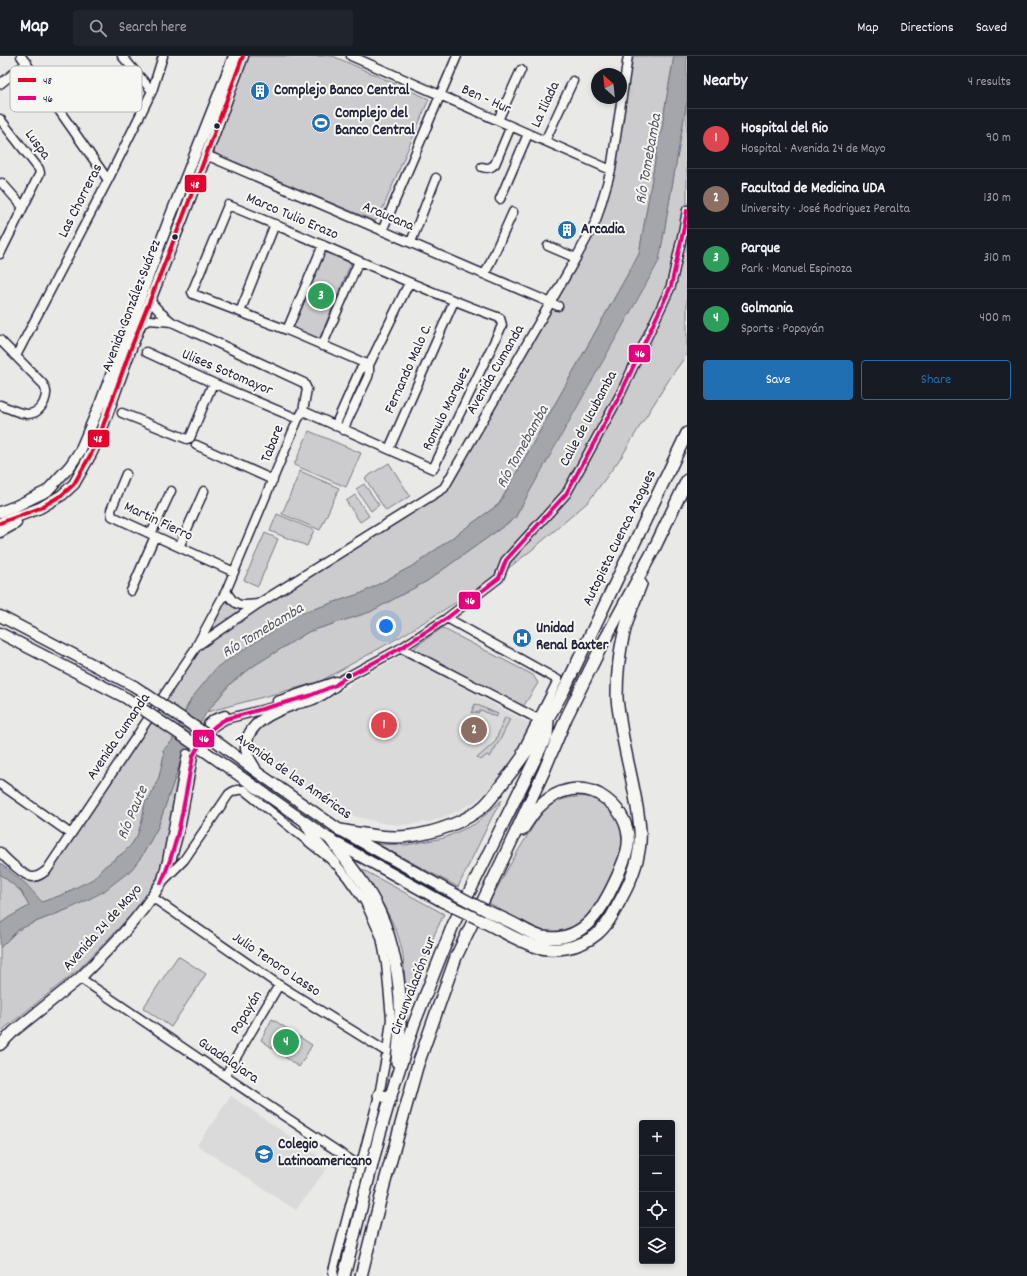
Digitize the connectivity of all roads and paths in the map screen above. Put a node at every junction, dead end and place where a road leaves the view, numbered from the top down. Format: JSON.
{"nodes":[{"id":1,"x":22,"y":56,"type":"edge"},
{"id":2,"x":122,"y":56,"type":"edge"},
{"id":3,"x":163,"y":56,"type":"edge"},
{"id":4,"x":234,"y":56,"type":"edge"},
{"id":5,"x":243,"y":56,"type":"edge"},
{"id":6,"x":350,"y":56,"type":"edge"},
{"id":7,"x":457,"y":56,"type":"edge"},
{"id":8,"x":628,"y":56,"type":"edge"},
{"id":9,"x":27,"y":63,"type":"junction"},
{"id":10,"x":23,"y":66,"type":"edge"},
{"id":11,"x":29,"y":66,"type":"edge"},
{"id":12,"x":131,"y":66,"type":"edge"},
{"id":13,"x":521,"y":70,"type":"dead end"},
{"id":14,"x":10,"y":76,"type":"edge"},
{"id":15,"x":142,"y":79,"type":"edge"},
{"id":16,"x":573,"y":81,"type":"dead end"},
{"id":17,"x":0,"y":84,"type":"edge"},
{"id":18,"x":152,"y":91,"type":"junction"},
{"id":19,"x":440,"y":95,"type":"junction"},
{"id":20,"x":142,"y":111,"type":"edge"},
{"id":21,"x":61,"y":112,"type":"edge"},
{"id":22,"x":142,"y":112,"type":"edge"},
{"id":23,"x":0,"y":119,"type":"edge"},
{"id":24,"x":498,"y":120,"type":"junction"},
{"id":25,"x":511,"y":126,"type":"junction"},
{"id":26,"x":528,"y":134,"type":"junction"},
{"id":27,"x":545,"y":141,"type":"junction"},
{"id":28,"x":206,"y":155,"type":"junction"},
{"id":29,"x":482,"y":167,"type":"dead end"},
{"id":30,"x":611,"y":170,"type":"junction"},
{"id":31,"x":436,"y":178,"type":"dead end"},
{"id":32,"x":108,"y":180,"type":"junction"},
{"id":33,"x":2,"y":183,"type":"dead end"},
{"id":34,"x":500,"y":199,"type":"dead end"},
{"id":35,"x":23,"y":207,"type":"junction"},
{"id":36,"x":687,"y":210,"type":"edge"},
{"id":37,"x":513,"y":212,"type":"dead end"},
{"id":38,"x":275,"y":224,"type":"junction"},
{"id":39,"x":382,"y":230,"type":"junction"},
{"id":40,"x":411,"y":242,"type":"junction"},
{"id":41,"x":323,"y":245,"type":"junction"},
{"id":42,"x":548,"y":246,"type":"dead end"},
{"id":43,"x":0,"y":254,"type":"edge"},
{"id":44,"x":576,"y":258,"type":"junction"},
{"id":45,"x":359,"y":261,"type":"junction"},
{"id":46,"x":485,"y":274,"type":"junction"},
{"id":47,"x":409,"y":282,"type":"junction"},
{"id":48,"x":150,"y":300,"type":"junction"},
{"id":49,"x":454,"y":301,"type":"junction"},
{"id":50,"x":554,"y":305,"type":"junction"},
{"id":51,"x":240,"y":312,"type":"junction"},
{"id":52,"x":500,"y":318,"type":"joint"},
{"id":53,"x":172,"y":322,"type":"junction"},
{"id":54,"x":140,"y":324,"type":"junction"},
{"id":55,"x":287,"y":330,"type":"junction"},
{"id":56,"x":0,"y":340,"type":"edge"},
{"id":57,"x":322,"y":346,"type":"junction"},
{"id":58,"x":146,"y":352,"type":"dead end"},
{"id":59,"x":16,"y":356,"type":"junction"},
{"id":60,"x":369,"y":365,"type":"junction"},
{"id":61,"x":213,"y":383,"type":"junction"},
{"id":62,"x":0,"y":405,"type":"edge"},
{"id":63,"x":303,"y":411,"type":"junction"},
{"id":64,"x":122,"y":413,"type":"dead end"},
{"id":65,"x":298,"y":418,"type":"junction"},
{"id":66,"x":335,"y":426,"type":"junction"},
{"id":67,"x":343,"y":430,"type":"junction"},
{"id":68,"x":687,"y":433,"type":"edge"},
{"id":69,"x":196,"y":445,"type":"dead end"},
{"id":70,"x":389,"y":449,"type":"junction"},
{"id":71,"x":126,"y":474,"type":"dead end"},
{"id":72,"x":273,"y":480,"type":"junction"},
{"id":73,"x":687,"y":480,"type":"edge"},
{"id":74,"x":171,"y":491,"type":"dead end"},
{"id":75,"x":204,"y":491,"type":"dead end"},
{"id":76,"x":40,"y":508,"type":"junction"},
{"id":77,"x":0,"y":512,"type":"edge"},
{"id":78,"x":0,"y":523,"type":"edge"},
{"id":79,"x":0,"y":532,"type":"edge"},
{"id":80,"x":153,"y":535,"type":"junction"},
{"id":81,"x":179,"y":547,"type":"junction"},
{"id":82,"x":654,"y":549,"type":"junction"},
{"id":83,"x":234,"y":572,"type":"junction"},
{"id":84,"x":131,"y":591,"type":"dead end"},
{"id":85,"x":226,"y":591,"type":"junction"},
{"id":86,"x":258,"y":604,"type":"junction"},
{"id":87,"x":2,"y":617,"type":"edge"},
{"id":88,"x":447,"y":618,"type":"junction"},
{"id":89,"x":0,"y":633,"type":"edge"},
{"id":90,"x":197,"y":646,"type":"junction"},
{"id":91,"x":401,"y":648,"type":"junction"},
{"id":92,"x":339,"y":682,"type":"junction"},
{"id":93,"x":543,"y":720,"type":"junction"},
{"id":94,"x":544,"y":771,"type":"joint"},
{"id":95,"x":257,"y":772,"type":"junction"},
{"id":96,"x":0,"y":784,"type":"edge"},
{"id":97,"x":305,"y":822,"type":"junction"},
{"id":98,"x":340,"y":830,"type":"junction"},
{"id":99,"x":71,"y":834,"type":"junction"},
{"id":100,"x":331,"y":840,"type":"junction"},
{"id":101,"x":0,"y":852,"type":"edge"},
{"id":102,"x":506,"y":853,"type":"junction"},
{"id":103,"x":334,"y":864,"type":"junction"},
{"id":104,"x":161,"y":883,"type":"junction"},
{"id":105,"x":152,"y":897,"type":"junction"},
{"id":106,"x":487,"y":911,"type":"joint"},
{"id":107,"x":482,"y":921,"type":"joint"},
{"id":108,"x":80,"y":978,"type":"junction"},
{"id":109,"x":279,"y":985,"type":"junction"},
{"id":110,"x":0,"y":1045,"type":"edge"},
{"id":111,"x":387,"y":1052,"type":"junction"},
{"id":112,"x":225,"y":1076,"type":"junction"},
{"id":113,"x":395,"y":1082,"type":"junction"},
{"id":114,"x":379,"y":1095,"type":"junction"},
{"id":115,"x":391,"y":1098,"type":"junction"},
{"id":116,"x":360,"y":1166,"type":"junction"},
{"id":117,"x":334,"y":1276,"type":"edge"},
{"id":118,"x":344,"y":1276,"type":"edge"},
{"id":119,"x":361,"y":1276,"type":"edge"}],
"edges":[{"from":1,"to":9,"type":"street"},
{"from":2,"to":12,"type":"street"},
{"from":3,"to":18,"type":"street","name":"Las Chorreras"},
{"from":4,"to":77,"type":"main road","name":"Avenida González Suárez"},
{"from":5,"to":28,"type":"main road","name":"Avenida González Suárez"},
{"from":6,"to":19,"type":"street","name":"Ben - Hur"},
{"from":7,"to":19,"type":"street"},
{"from":8,"to":30,"type":"street","name":"Avenida Cumanda"},
{"from":9,"to":10,"type":"street"},
{"from":9,"to":11,"type":"street"},
{"from":13,"to":24,"type":"street"},
{"from":14,"to":17,"type":"street"},
{"from":15,"to":18,"type":"street"},
{"from":16,"to":27,"type":"street","name":"La Iliada"},
{"from":18,"to":20,"type":"street","name":"Las Chorreras"},
{"from":19,"to":24,"type":"street","name":"Ben - Hur"},
{"from":19,"to":39,"type":"street"},
{"from":21,"to":32,"type":"street"},
{"from":22,"to":32,"type":"street","name":"Las Chorreras"},
{"from":23,"to":35,"type":"street","name":"Luspa"},
{"from":24,"to":25,"type":"street","name":"Ben - Hur"},
{"from":25,"to":26,"type":"street","name":"Ben - Hur"},
{"from":25,"to":29,"type":"street"},
{"from":26,"to":27,"type":"street","name":"Ben - Hur"},
{"from":26,"to":34,"type":"street"},
{"from":27,"to":30,"type":"street","name":"Ben - Hur"},
{"from":28,"to":39,"type":"street","name":"Araucana"},
{"from":28,"to":48,"type":"main road","name":"Avenida González Suárez"},
{"from":30,"to":44,"type":"street","name":"Avenida Cumanda"},
{"from":31,"to":40,"type":"street"},
{"from":32,"to":59,"type":"street","name":"Las Chorreras"},
{"from":33,"to":35,"type":"street"},
{"from":35,"to":43,"type":"street","name":"Luspa"},
{"from":36,"to":88,"type":"street","name":"Calle de Ucubamba"},
{"from":37,"to":46,"type":"street"},
{"from":38,"to":41,"type":"street","name":"Marco Tulio Erazo"},
{"from":38,"to":51,"type":"street"},
{"from":38,"to":51,"type":"street","name":"Marco Tulio Erazo"},
{"from":39,"to":40,"type":"street","name":"Araucana"},
{"from":40,"to":46,"type":"street","name":"Araucana"},
{"from":41,"to":45,"type":"street","name":"Marco Tulio Erazo"},
{"from":41,"to":55,"type":"street"},
{"from":42,"to":44,"type":"street"},
{"from":44,"to":50,"type":"street","name":"Avenida Cumanda"},
{"from":45,"to":47,"type":"street","name":"Marco Tulio Erazo"},
{"from":45,"to":57,"type":"street"},
{"from":46,"to":50,"type":"street","name":"Araucana"},
{"from":47,"to":49,"type":"street","name":"Marco Tulio Erazo"},
{"from":47,"to":60,"type":"street"},
{"from":48,"to":53,"type":"street","name":"Tabare"},
{"from":48,"to":54,"type":"main road","name":"Avenida González Suárez"},
{"from":49,"to":52,"type":"street","name":"Marco Tulio Erazo"},
{"from":49,"to":70,"type":"street","name":"Fernando Malo C."},
{"from":50,"to":86,"type":"street","name":"Avenida Cumanda"},
{"from":51,"to":55,"type":"street","name":"Marco Tulio Erazo"},
{"from":52,"to":70,"type":"street","name":"Romulo Marquez"},
{"from":53,"to":54,"type":"street","name":"Tabare"},
{"from":53,"to":63,"type":"street","name":"Tabare"},
{"from":54,"to":76,"type":"main road","name":"Avenida González Suárez"},
{"from":55,"to":57,"type":"street","name":"Marco Tulio Erazo"},
{"from":56,"to":59,"type":"street"},
{"from":57,"to":60,"type":"street","name":"Marco Tulio Erazo"},
{"from":58,"to":61,"type":"street","name":"Ulises Sotomayor"},
{"from":59,"to":62,"type":"street"},
{"from":60,"to":66,"type":"street"},
{"from":60,"to":67,"type":"street"},
{"from":61,"to":64,"type":"street"},
{"from":61,"to":65,"type":"street","name":"Ulises Sotomayor"},
{"from":63,"to":65,"type":"street","name":"Tabare"},
{"from":63,"to":66,"type":"street","name":"Romulo Marquez"},
{"from":65,"to":72,"type":"street","name":"Tabare"},
{"from":66,"to":67,"type":"street","name":"Romulo Marquez"},
{"from":67,"to":70,"type":"street","name":"Romulo Marquez"},
{"from":68,"to":93,"type":"highway","name":"Autopista Cuenca Azogues"},
{"from":69,"to":72,"type":"street"},
{"from":71,"to":80,"type":"street","name":"Martin Fierro"},
{"from":72,"to":83,"type":"street","name":"Tabare"},
{"from":73,"to":82,"type":"highway","name":"Autopista Cuenca Azogues"},
{"from":74,"to":80,"type":"street"},
{"from":75,"to":81,"type":"street"},
{"from":76,"to":78,"type":"main road","name":"Avenida González Suárez"},
{"from":76,"to":79,"type":"main road"},
{"from":80,"to":81,"type":"street","name":"Martin Fierro"},
{"from":80,"to":84,"type":"street"},
{"from":81,"to":83,"type":"street","name":"Martin Fierro"},
{"from":82,"to":94,"type":"highway","name":"Autopista Cuenca Azogues"},
{"from":82,"to":107,"type":"highway"},
{"from":83,"to":85,"type":"street","name":"Tabare"},
{"from":85,"to":86,"type":"street","name":"Avenida Cumanda"},
{"from":85,"to":90,"type":"street","name":"Tabare"},
{"from":86,"to":90,"type":"street","name":"Avenida Cumanda"},
{"from":87,"to":95,"type":"main road","name":"Avenida de las Américas","bridge":true},
{"from":88,"to":91,"type":"street"},
{"from":88,"to":93,"type":"street"},
{"from":89,"to":97,"type":"main road","name":"Avenida de las Américas","bridge":true},
{"from":90,"to":99,"type":"street","name":"Avenida Cumanda"},
{"from":91,"to":92,"type":"street"},
{"from":91,"to":93,"type":"street"},
{"from":92,"to":92,"type":"street"},
{"from":92,"to":95,"type":"main road"},
{"from":93,"to":98,"type":"highway"},
{"from":93,"to":113,"type":"highway","name":"Circunvalación Sur"},
{"from":94,"to":102,"type":"highway","name":"Circunvalación Sur"},
{"from":95,"to":98,"type":"main road","name":"Avenida de las Américas"},
{"from":96,"to":99,"type":"street"},
{"from":97,"to":100,"type":"main road","name":"Avenida de las Américas"},
{"from":97,"to":103,"type":"main road"},
{"from":98,"to":106,"type":"main road","name":"Avenida de las Américas","bridge":true},
{"from":99,"to":101,"type":"street","name":"Avenida Cumanda"},
{"from":100,"to":107,"type":"main road","name":"Avenida de las Américas","bridge":true},
{"from":100,"to":113,"type":"highway"},
{"from":102,"to":106,"type":"highway"},
{"from":102,"to":119,"type":"highway","name":"Circunvalación Sur"},
{"from":103,"to":104,"type":"street"},
{"from":103,"to":111,"type":"street"},
{"from":104,"to":104,"type":"street","name":"Avenida 24 de Mayo"},
{"from":104,"to":105,"type":"main road","name":"Avenida 24 de Mayo"},
{"from":105,"to":108,"type":"main road","name":"Avenida 24 de Mayo"},
{"from":105,"to":109,"type":"street","name":"Julio Tenoro Lasso"},
{"from":108,"to":110,"type":"main road","name":"Avenida 24 de Mayo"},
{"from":108,"to":112,"type":"street","name":"Guadalajara"},
{"from":109,"to":111,"type":"street","name":"Julio Tenoro Lasso"},
{"from":109,"to":112,"type":"street","name":"Popayán"},
{"from":111,"to":114,"type":"street"},
{"from":112,"to":116,"type":"street","name":"Guadalajara"},
{"from":113,"to":115,"type":"highway","name":"Circunvalación Sur"},
{"from":114,"to":115,"type":"highway"},
{"from":114,"to":116,"type":"street"},
{"from":115,"to":118,"type":"highway","name":"Circunvalación Sur"},
{"from":116,"to":117,"type":"street"}]}
